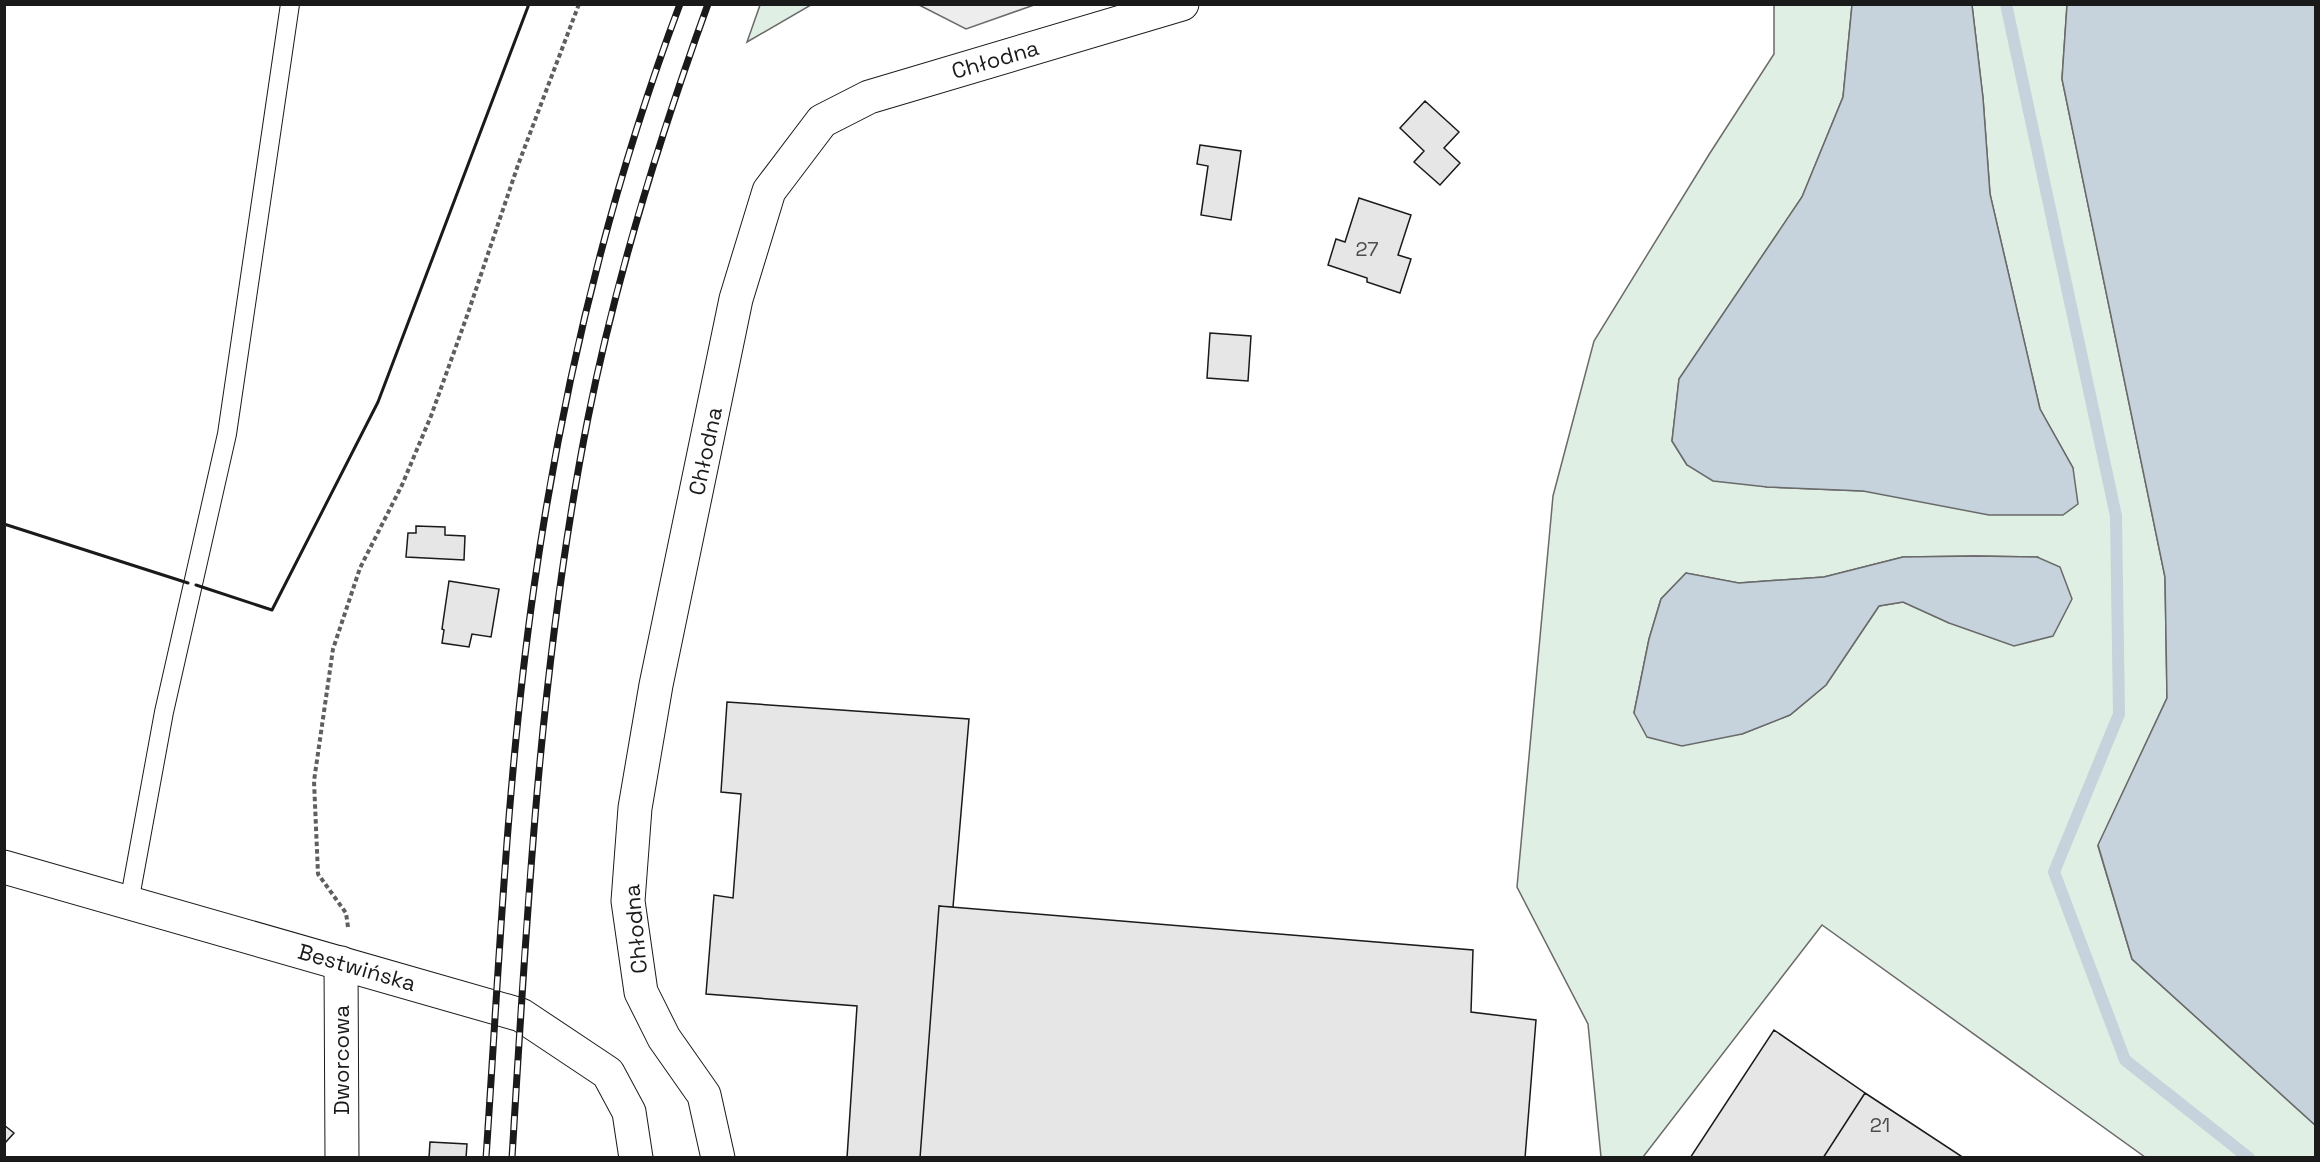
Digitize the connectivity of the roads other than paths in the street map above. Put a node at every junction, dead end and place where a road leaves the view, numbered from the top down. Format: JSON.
{"nodes":[{"id":1,"x":290,"y":4,"type":"edge"},
{"id":2,"x":1182,"y":4,"type":"edge"},
{"id":3,"x":4,"y":867,"type":"edge"},
{"id":4,"x":129,"y":903,"type":"junction"},
{"id":5,"x":347,"y":965,"type":"junction"},
{"id":6,"x":342,"y":1158,"type":"edge"},
{"id":7,"x":636,"y":1158,"type":"edge"},
{"id":8,"x":718,"y":1158,"type":"edge"}],
"edges":[{"from":1,"to":4,"type":"lane"},
{"from":2,"to":8,"type":"street","name":"Chłodna"},
{"from":3,"to":4,"type":"street","name":"Bestwińska"},
{"from":4,"to":5,"type":"street","name":"Bestwińska"},
{"from":5,"to":6,"type":"street","name":"Dworcowa"},
{"from":5,"to":7,"type":"street","name":"Bestwińska"}]}
